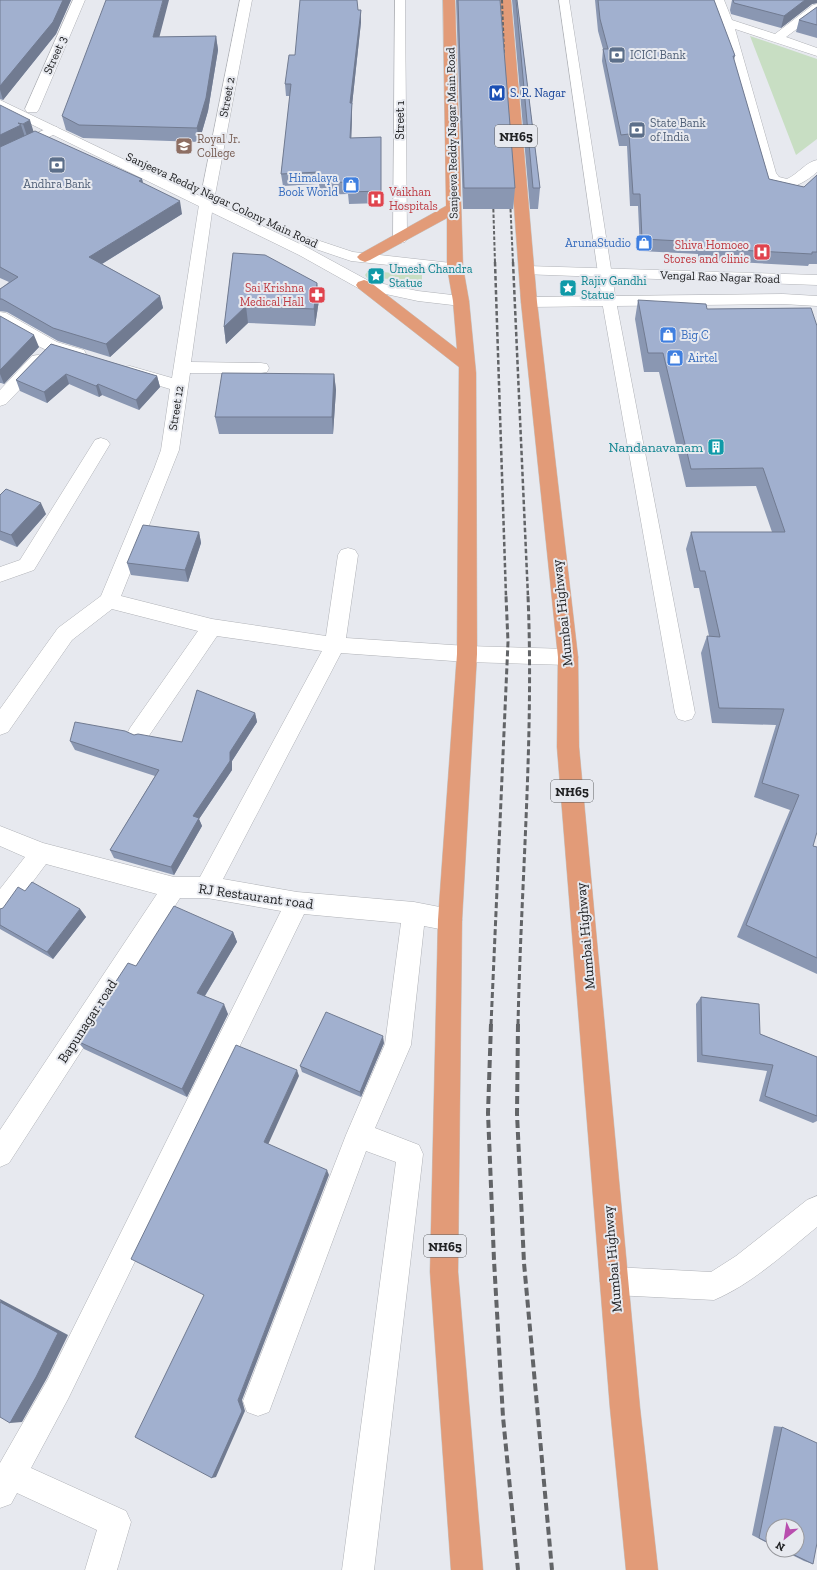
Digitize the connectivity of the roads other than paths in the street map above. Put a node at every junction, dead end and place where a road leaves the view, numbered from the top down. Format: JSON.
{"nodes":[{"id":1,"x":79,"y":0,"type":"edge"},
{"id":2,"x":246,"y":0,"type":"edge"},
{"id":3,"x":400,"y":0,"type":"edge"},
{"id":4,"x":449,"y":0,"type":"edge"},
{"id":5,"x":505,"y":0,"type":"edge"},
{"id":6,"x":564,"y":0,"type":"edge"},
{"id":7,"x":718,"y":0,"type":"edge"},
{"id":8,"x":817,"y":8,"type":"edge"},
{"id":9,"x":727,"y":22,"type":"junction"},
{"id":10,"x":777,"y":38,"type":"junction"},
{"id":11,"x":817,"y":52,"type":"edge"},
{"id":12,"x":0,"y":93,"type":"edge"},
{"id":13,"x":0,"y":104,"type":"edge"},
{"id":14,"x":32,"y":110,"type":"junction"},
{"id":15,"x":49,"y":131,"type":"junction"},
{"id":16,"x":0,"y":157,"type":"edge"},
{"id":17,"x":817,"y":164,"type":"edge"},
{"id":18,"x":207,"y":200,"type":"junction"},
{"id":19,"x":454,"y":208,"type":"junction"},
{"id":20,"x":400,"y":239,"type":"junction"},
{"id":21,"x":359,"y":257,"type":"junction"},
{"id":22,"x":455,"y":267,"type":"junction"},
{"id":23,"x":527,"y":272,"type":"junction"},
{"id":24,"x":341,"y":273,"type":"junction"},
{"id":25,"x":604,"y":273,"type":"junction"},
{"id":26,"x":817,"y":280,"type":"edge"},
{"id":27,"x":364,"y":285,"type":"junction"},
{"id":28,"x":461,"y":300,"type":"junction"},
{"id":29,"x":608,"y":301,"type":"junction"},
{"id":30,"x":817,"y":301,"type":"edge"},
{"id":31,"x":528,"y":302,"type":"junction"},
{"id":32,"x":0,"y":317,"type":"edge"},
{"id":33,"x":51,"y":346,"type":"junction"},
{"id":34,"x":89,"y":358,"type":"edge"},
{"id":35,"x":467,"y":365,"type":"junction"},
{"id":36,"x":119,"y":367,"type":"edge"},
{"id":37,"x":182,"y":368,"type":"junction"},
{"id":38,"x":260,"y":368,"type":"dead end"},
{"id":39,"x":180,"y":386,"type":"junction"},
{"id":40,"x":0,"y":400,"type":"edge"},
{"id":41,"x":100,"y":444,"type":"dead end"},
{"id":42,"x":348,"y":555,"type":"dead end"},
{"id":43,"x":0,"y":575,"type":"edge"},
{"id":44,"x":109,"y":601,"type":"junction"},
{"id":45,"x":212,"y":627,"type":"junction"},
{"id":46,"x":335,"y":645,"type":"junction"},
{"id":47,"x":467,"y":654,"type":"junction"},
{"id":48,"x":568,"y":657,"type":"junction"},
{"id":49,"x":685,"y":713,"type":"dead end"},
{"id":50,"x":0,"y":726,"type":"edge"},
{"id":51,"x":138,"y":734,"type":"edge"},
{"id":52,"x":0,"y":836,"type":"edge"},
{"id":53,"x":41,"y":853,"type":"junction"},
{"id":54,"x":207,"y":887,"type":"junction"},
{"id":55,"x":174,"y":888,"type":"junction"},
{"id":56,"x":297,"y":903,"type":"junction"},
{"id":57,"x":0,"y":907,"type":"edge"},
{"id":58,"x":414,"y":913,"type":"junction"},
{"id":59,"x":450,"y":920,"type":"junction"},
{"id":60,"x":359,"y":1136,"type":"junction"},
{"id":61,"x":0,"y":1154,"type":"edge"},
{"id":62,"x":817,"y":1210,"type":"edge"},
{"id":63,"x":614,"y":1281,"type":"junction"},
{"id":64,"x":258,"y":1401,"type":"dead end"},
{"id":65,"x":5,"y":1483,"type":"edge"},
{"id":66,"x":101,"y":1570,"type":"edge"},
{"id":67,"x":358,"y":1570,"type":"edge"},
{"id":68,"x":467,"y":1570,"type":"edge"},
{"id":69,"x":642,"y":1570,"type":"edge"}],
"edges":[{"from":1,"to":14,"type":"street","name":"Street 3"},
{"from":2,"to":18,"type":"street","name":"Street 2"},
{"from":3,"to":20,"type":"lane","name":"Street 1"},
{"from":4,"to":19,"type":"highway","name":"Sanjeeva Reddy Nagar Main Road","number":"NH65"},
{"from":5,"to":23,"type":"highway","number":"NH65"},
{"from":6,"to":25,"type":"lane"},
{"from":7,"to":9,"type":"street"},
{"from":8,"to":10,"type":"street"},
{"from":9,"to":10,"type":"street"},
{"from":9,"to":17,"type":"street"},
{"from":10,"to":11,"type":"street"},
{"from":12,"to":14,"type":"street","name":"Sanjeeva Reddy Nagar Colony Main Road"},
{"from":13,"to":15,"type":"street","name":"Sanjeeva Reddy Nagar Colony Main Road"},
{"from":14,"to":18,"type":"street","name":"Sanjeeva Reddy Nagar Colony Main Road"},
{"from":15,"to":16,"type":"street"},
{"from":15,"to":18,"type":"street","name":"Sanjeeva Reddy Nagar Colony Main Road"},
{"from":18,"to":21,"type":"street","name":"Sanjeeva Reddy Nagar Colony Main Road"},
{"from":18,"to":24,"type":"street","name":"Sanjeeva Reddy Nagar Colony Main Road"},
{"from":18,"to":37,"type":"street","name":"Street 12"},
{"from":19,"to":20,"type":"highway"},
{"from":19,"to":22,"type":"highway","name":"Sanjeeva Reddy Nagar Main Road","number":"NH65"},
{"from":20,"to":21,"type":"highway"},
{"from":21,"to":22,"type":"street","name":"Sanjeeva Reddy Nagar Colony Main Road"},
{"from":21,"to":24,"type":"street"},
{"from":22,"to":28,"type":"highway","number":"NH65"},
{"from":23,"to":25,"type":"street","name":"Vengal Rao Nagar Road"},
{"from":23,"to":31,"type":"highway","number":"NH65"},
{"from":24,"to":27,"type":"street","name":"Sanjeeva Reddy Nagar Colony Main Road"},
{"from":25,"to":26,"type":"street","name":"Vengal Rao Nagar Road"},
{"from":25,"to":29,"type":"lane"},
{"from":27,"to":28,"type":"street","name":"Sanjeeva Reddy Nagar Colony Main Road"},
{"from":27,"to":35,"type":"highway"},
{"from":28,"to":35,"type":"highway","number":"NH65"},
{"from":29,"to":30,"type":"street","name":"Vengal Rao Nagar Road"},
{"from":29,"to":31,"type":"street","name":"Vengal Rao Nagar Road"},
{"from":29,"to":49,"type":"lane"},
{"from":31,"to":48,"type":"highway","name":"Mumbai Highway","number":"NH65"},
{"from":32,"to":33,"type":"street"},
{"from":33,"to":34,"type":"street"},
{"from":33,"to":40,"type":"street"},
{"from":35,"to":47,"type":"highway","number":"NH65"},
{"from":36,"to":39,"type":"street"},
{"from":37,"to":38,"type":"street"},
{"from":37,"to":39,"type":"street","name":"Street 12"},
{"from":39,"to":44,"type":"street","name":"Street 12"},
{"from":41,"to":43,"type":"street"},
{"from":42,"to":46,"type":"street"},
{"from":44,"to":45,"type":"street"},
{"from":44,"to":50,"type":"street"},
{"from":45,"to":46,"type":"street"},
{"from":45,"to":51,"type":"street"},
{"from":46,"to":47,"type":"street"},
{"from":46,"to":54,"type":"street"},
{"from":47,"to":48,"type":"street"},
{"from":47,"to":59,"type":"highway","number":"NH65"},
{"from":48,"to":63,"type":"highway","name":"Mumbai Highway","number":"NH65"},
{"from":52,"to":53,"type":"street","name":"RJ Restaurant road"},
{"from":53,"to":55,"type":"street","name":"RJ Restaurant road"},
{"from":53,"to":57,"type":"street"},
{"from":54,"to":55,"type":"street","name":"RJ Restaurant road"},
{"from":54,"to":56,"type":"street","name":"RJ Restaurant road"},
{"from":55,"to":61,"type":"street","name":"Bapunagar road"},
{"from":56,"to":58,"type":"street","name":"RJ Restaurant road"},
{"from":56,"to":65,"type":"street"},
{"from":58,"to":59,"type":"street","name":"RJ Restaurant road"},
{"from":58,"to":60,"type":"street"},
{"from":59,"to":68,"type":"highway","number":"NH65"},
{"from":60,"to":64,"type":"street"},
{"from":60,"to":67,"type":"street"},
{"from":62,"to":63,"type":"street"},
{"from":63,"to":69,"type":"highway","name":"Mumbai Highway","number":"NH65"},
{"from":65,"to":66,"type":"street"}]}
